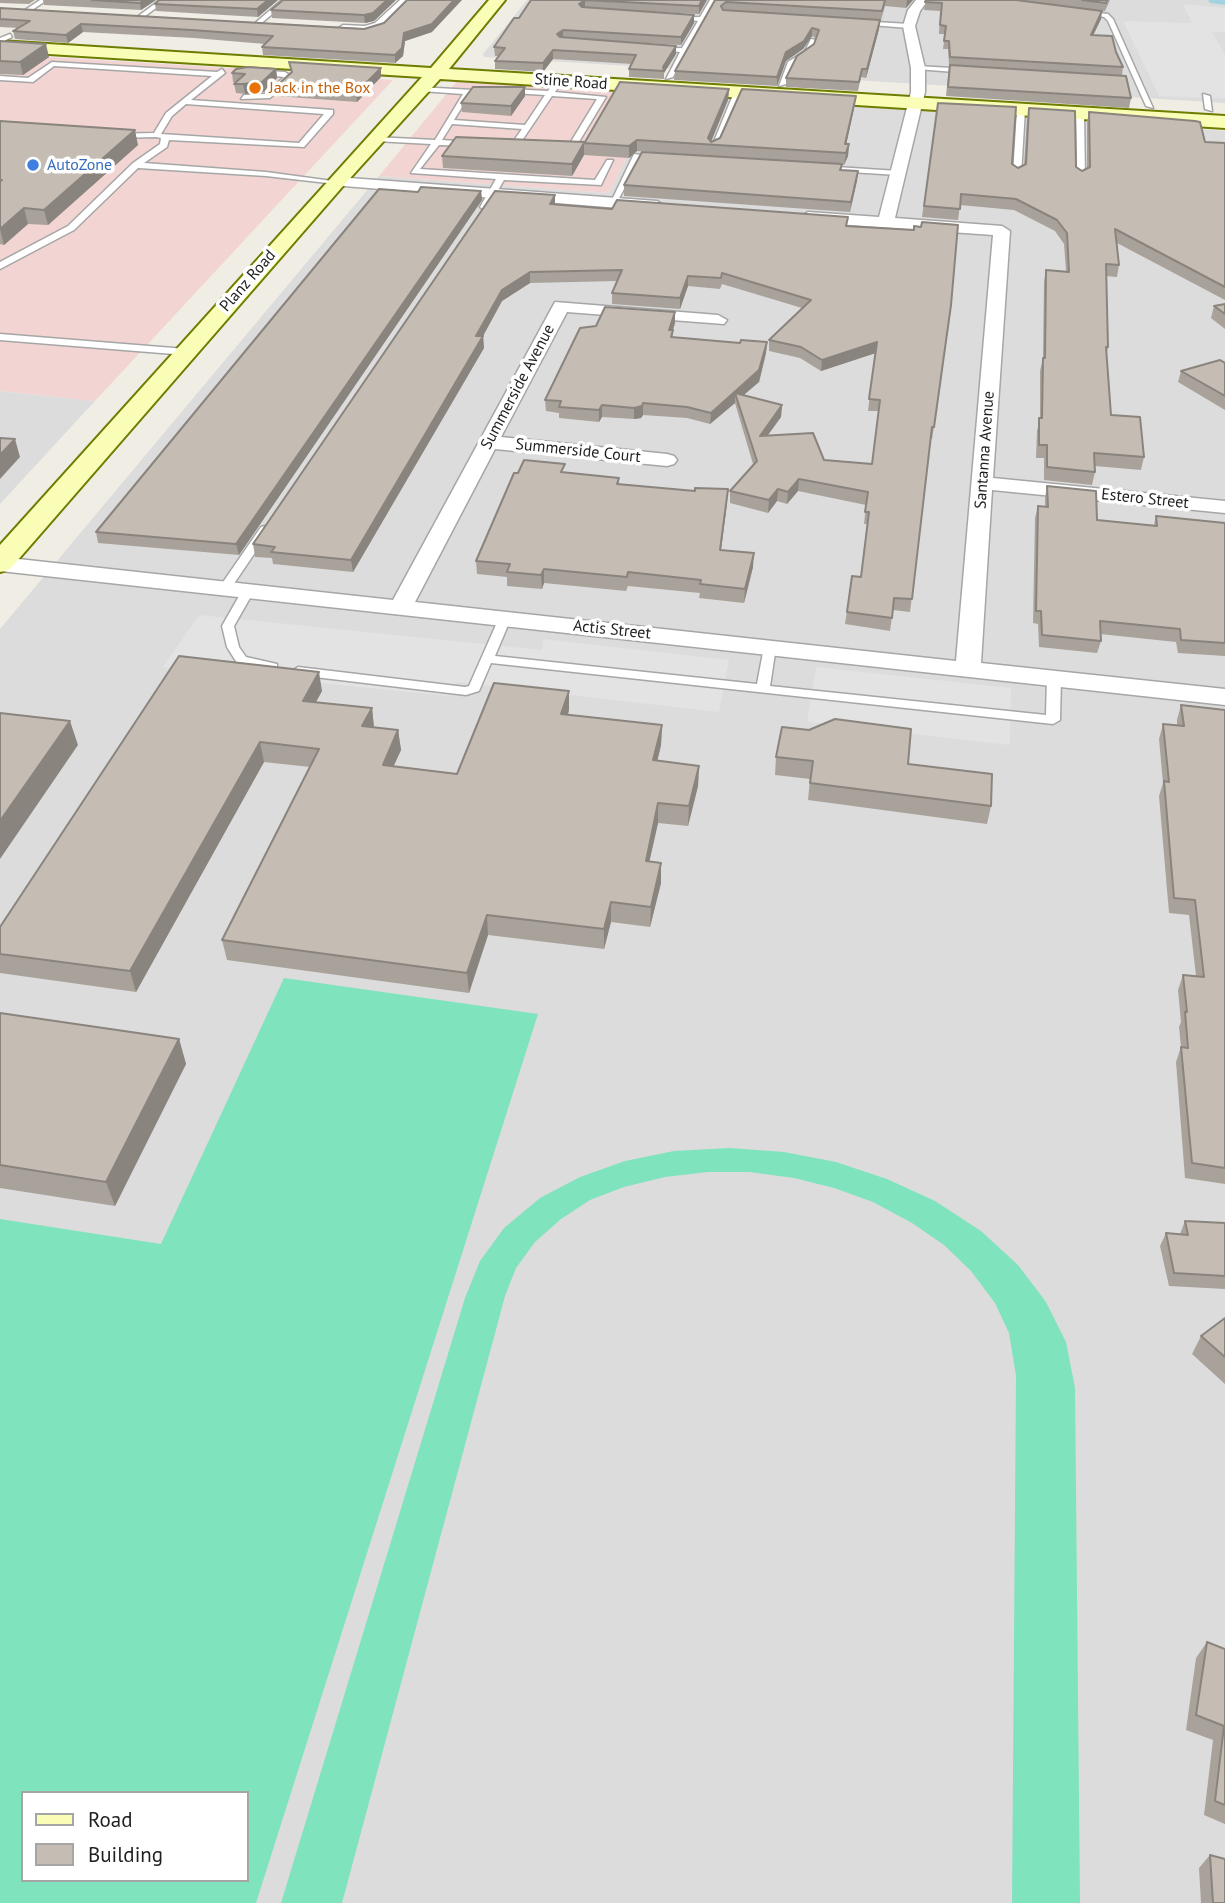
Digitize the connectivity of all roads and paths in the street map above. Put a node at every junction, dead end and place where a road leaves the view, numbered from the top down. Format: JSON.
{"nodes":[{"id":1,"x":44,"y":0,"type":"edge"},
{"id":2,"x":164,"y":0,"type":"edge"},
{"id":3,"x":286,"y":0,"type":"edge"},
{"id":4,"x":407,"y":0,"type":"edge"},
{"id":5,"x":496,"y":0,"type":"edge"},
{"id":6,"x":713,"y":0,"type":"edge"},
{"id":7,"x":922,"y":0,"type":"edge"},
{"id":8,"x":1068,"y":9,"type":"edge"},
{"id":9,"x":20,"y":10,"type":"joint"},
{"id":10,"x":55,"y":13,"type":"edge"},
{"id":11,"x":125,"y":17,"type":"edge"},
{"id":12,"x":663,"y":17,"type":"edge"},
{"id":13,"x":139,"y":18,"type":"junction"},
{"id":14,"x":165,"y":19,"type":"edge"},
{"id":15,"x":702,"y":19,"type":"junction"},
{"id":16,"x":856,"y":23,"type":"edge"},
{"id":17,"x":256,"y":25,"type":"edge"},
{"id":18,"x":909,"y":26,"type":"junction"},
{"id":19,"x":324,"y":28,"type":"edge"},
{"id":20,"x":2,"y":39,"type":"edge"},
{"id":21,"x":813,"y":40,"type":"edge"},
{"id":22,"x":644,"y":48,"type":"edge"},
{"id":23,"x":684,"y":50,"type":"junction"},
{"id":24,"x":918,"y":68,"type":"junction"},
{"id":25,"x":973,"y":71,"type":"edge"},
{"id":26,"x":227,"y":72,"type":"junction"},
{"id":27,"x":434,"y":75,"type":"junction"},
{"id":28,"x":669,"y":77,"type":"junction"},
{"id":29,"x":0,"y":78,"type":"edge"},
{"id":30,"x":1124,"y":80,"type":"edge"},
{"id":31,"x":1138,"y":81,"type":"junction"},
{"id":32,"x":782,"y":84,"type":"junction"},
{"id":33,"x":554,"y":87,"type":"junction"},
{"id":34,"x":468,"y":92,"type":"junction"},
{"id":35,"x":738,"y":92,"type":"junction"},
{"id":36,"x":195,"y":94,"type":"junction"},
{"id":37,"x":494,"y":94,"type":"edge"},
{"id":38,"x":917,"y":98,"type":"junction"},
{"id":39,"x":185,"y":102,"type":"junction"},
{"id":40,"x":1213,"y":105,"type":"edge"},
{"id":41,"x":1150,"y":106,"type":"junction"},
{"id":42,"x":1021,"y":110,"type":"junction"},
{"id":43,"x":1080,"y":114,"type":"junction"},
{"id":44,"x":449,"y":122,"type":"junction"},
{"id":45,"x":1225,"y":122,"type":"edge"},
{"id":46,"x":528,"y":127,"type":"junction"},
{"id":47,"x":107,"y":136,"type":"edge"},
{"id":48,"x":161,"y":136,"type":"junction"},
{"id":49,"x":375,"y":139,"type":"junction"},
{"id":50,"x":437,"y":142,"type":"junction"},
{"id":51,"x":475,"y":144,"type":"edge"},
{"id":52,"x":488,"y":145,"type":"edge"},
{"id":53,"x":530,"y":145,"type":"edge"},
{"id":54,"x":514,"y":146,"type":"junction"},
{"id":55,"x":544,"y":146,"type":"edge"},
{"id":56,"x":713,"y":149,"type":"edge"},
{"id":57,"x":664,"y":158,"type":"edge"},
{"id":58,"x":610,"y":162,"type":"edge"},
{"id":59,"x":136,"y":165,"type":"junction"},
{"id":60,"x":816,"y":168,"type":"edge"},
{"id":61,"x":898,"y":173,"type":"junction"},
{"id":62,"x":1017,"y":174,"type":"edge"},
{"id":63,"x":501,"y":177,"type":"junction"},
{"id":64,"x":1081,"y":178,"type":"edge"},
{"id":65,"x":336,"y":182,"type":"junction"},
{"id":66,"x":493,"y":194,"type":"junction"},
{"id":67,"x":613,"y":202,"type":"junction"},
{"id":68,"x":667,"y":206,"type":"edge"},
{"id":69,"x":790,"y":215,"type":"edge"},
{"id":70,"x":478,"y":216,"type":"edge"},
{"id":71,"x":886,"y":222,"type":"junction"},
{"id":72,"x":0,"y":266,"type":"edge"},
{"id":73,"x":718,"y":320,"type":"dead end"},
{"id":74,"x":0,"y":337,"type":"edge"},
{"id":75,"x":186,"y":352,"type":"junction"},
{"id":76,"x":489,"y":442,"type":"junction"},
{"id":77,"x":667,"y":460,"type":"dead end"},
{"id":78,"x":982,"y":484,"type":"junction"},
{"id":79,"x":1225,"y":507,"type":"edge"},
{"id":80,"x":271,"y":521,"type":"edge"},
{"id":81,"x":0,"y":563,"type":"edge"},
{"id":82,"x":237,"y":589,"type":"junction"},
{"id":83,"x":401,"y":607,"type":"junction"},
{"id":84,"x":505,"y":618,"type":"junction"},
{"id":85,"x":770,"y":647,"type":"junction"},
{"id":86,"x":487,"y":659,"type":"junction"},
{"id":87,"x":968,"y":669,"type":"junction"},
{"id":88,"x":1054,"y":678,"type":"junction"},
{"id":89,"x":763,"y":690,"type":"junction"},
{"id":90,"x":1225,"y":697,"type":"edge"}],
"edges":[{"from":1,"to":9,"type":"lane"},
{"from":2,"to":13,"type":"lane"},
{"from":3,"to":17,"type":"lane"},
{"from":4,"to":19,"type":"street"},
{"from":5,"to":27,"type":"main road","name":"Planz Road"},
{"from":6,"to":15,"type":"lane"},
{"from":7,"to":18,"type":"street"},
{"from":8,"to":31,"type":"lane"},
{"from":9,"to":10,"type":"street"},
{"from":11,"to":13,"type":"street"},
{"from":12,"to":15,"type":"lane"},
{"from":13,"to":14,"type":"street"},
{"from":15,"to":23,"type":"lane"},
{"from":16,"to":18,"type":"lane"},
{"from":18,"to":24,"type":"street"},
{"from":20,"to":26,"type":"main road","name":"Stine Road"},
{"from":20,"to":27,"type":"main road","name":"Stine Road"},
{"from":21,"to":32,"type":"lane"},
{"from":22,"to":23,"type":"lane"},
{"from":23,"to":28,"type":"lane"},
{"from":24,"to":25,"type":"lane"},
{"from":24,"to":38,"type":"street"},
{"from":26,"to":27,"type":"main road","name":"Stine Road"},
{"from":26,"to":29,"type":"lane"},
{"from":26,"to":36,"type":"lane"},
{"from":26,"to":36,"type":"lane"},
{"from":27,"to":28,"type":"main road","name":"Stine Road"},
{"from":27,"to":33,"type":"main road","name":"Stine Road"},
{"from":27,"to":34,"type":"lane"},
{"from":27,"to":49,"type":"main road","name":"Planz Road"},
{"from":28,"to":32,"type":"main road","name":"Stine Road"},
{"from":30,"to":31,"type":"lane"},
{"from":31,"to":41,"type":"lane"},
{"from":32,"to":38,"type":"main road","name":"Stine Road"},
{"from":33,"to":35,"type":"main road","name":"Stine Road"},
{"from":33,"to":46,"type":"lane"},
{"from":33,"to":55,"type":"lane"},
{"from":34,"to":37,"type":"lane"},
{"from":34,"to":44,"type":"lane"},
{"from":35,"to":38,"type":"main road","name":"Stine Road"},
{"from":35,"to":56,"type":"lane"},
{"from":36,"to":39,"type":"lane"},
{"from":38,"to":41,"type":"main road","name":"Stine Road"},
{"from":38,"to":42,"type":"main road","name":"Stine Road"},
{"from":38,"to":61,"type":"street"},
{"from":39,"to":48,"type":"lane"},
{"from":39,"to":48,"type":"lane"},
{"from":40,"to":41,"type":"main road","name":"Stine Road"},
{"from":42,"to":43,"type":"main road","name":"Stine Road"},
{"from":42,"to":62,"type":"lane"},
{"from":43,"to":45,"type":"main road","name":"Stine Road"},
{"from":43,"to":64,"type":"lane"},
{"from":44,"to":46,"type":"lane"},
{"from":44,"to":50,"type":"lane"},
{"from":46,"to":54,"type":"lane"},
{"from":47,"to":48,"type":"lane"},
{"from":48,"to":59,"type":"lane"},
{"from":49,"to":50,"type":"lane"},
{"from":49,"to":65,"type":"main road","name":"Planz Road"},
{"from":50,"to":51,"type":"lane"},
{"from":50,"to":63,"type":"lane"},
{"from":52,"to":54,"type":"lane"},
{"from":53,"to":54,"type":"lane"},
{"from":57,"to":67,"type":"lane"},
{"from":58,"to":63,"type":"lane"},
{"from":59,"to":65,"type":"lane"},
{"from":59,"to":72,"type":"lane"},
{"from":60,"to":61,"type":"lane"},
{"from":61,"to":71,"type":"street"},
{"from":63,"to":66,"type":"lane"},
{"from":65,"to":66,"type":"street"},
{"from":65,"to":75,"type":"main road","name":"Planz Road"},
{"from":66,"to":67,"type":"street"},
{"from":66,"to":70,"type":"lane"},
{"from":67,"to":68,"type":"street"},
{"from":69,"to":71,"type":"street"},
{"from":71,"to":78,"type":"street","name":"Santanna Avenue"},
{"from":73,"to":76,"type":"street","name":"Summerside Avenue"},
{"from":74,"to":75,"type":"lane"},
{"from":75,"to":81,"type":"main road","name":"Planz Road"},
{"from":76,"to":77,"type":"street","name":"Summerside Court"},
{"from":76,"to":83,"type":"street","name":"Summerside Avenue"},
{"from":78,"to":79,"type":"street","name":"Estero Street"},
{"from":78,"to":87,"type":"street","name":"Santanna Avenue"},
{"from":80,"to":82,"type":"lane"},
{"from":81,"to":82,"type":"street","name":"Actis Street"},
{"from":82,"to":83,"type":"street","name":"Actis Street"},
{"from":82,"to":86,"type":"lane"},
{"from":83,"to":84,"type":"street","name":"Actis Street"},
{"from":84,"to":85,"type":"street","name":"Actis Street"},
{"from":84,"to":86,"type":"lane"},
{"from":85,"to":87,"type":"street","name":"Actis Street"},
{"from":85,"to":89,"type":"lane"},
{"from":86,"to":89,"type":"lane"},
{"from":87,"to":88,"type":"street","name":"Actis Street"},
{"from":88,"to":89,"type":"lane"},
{"from":88,"to":90,"type":"street","name":"Actis Street"}]}
